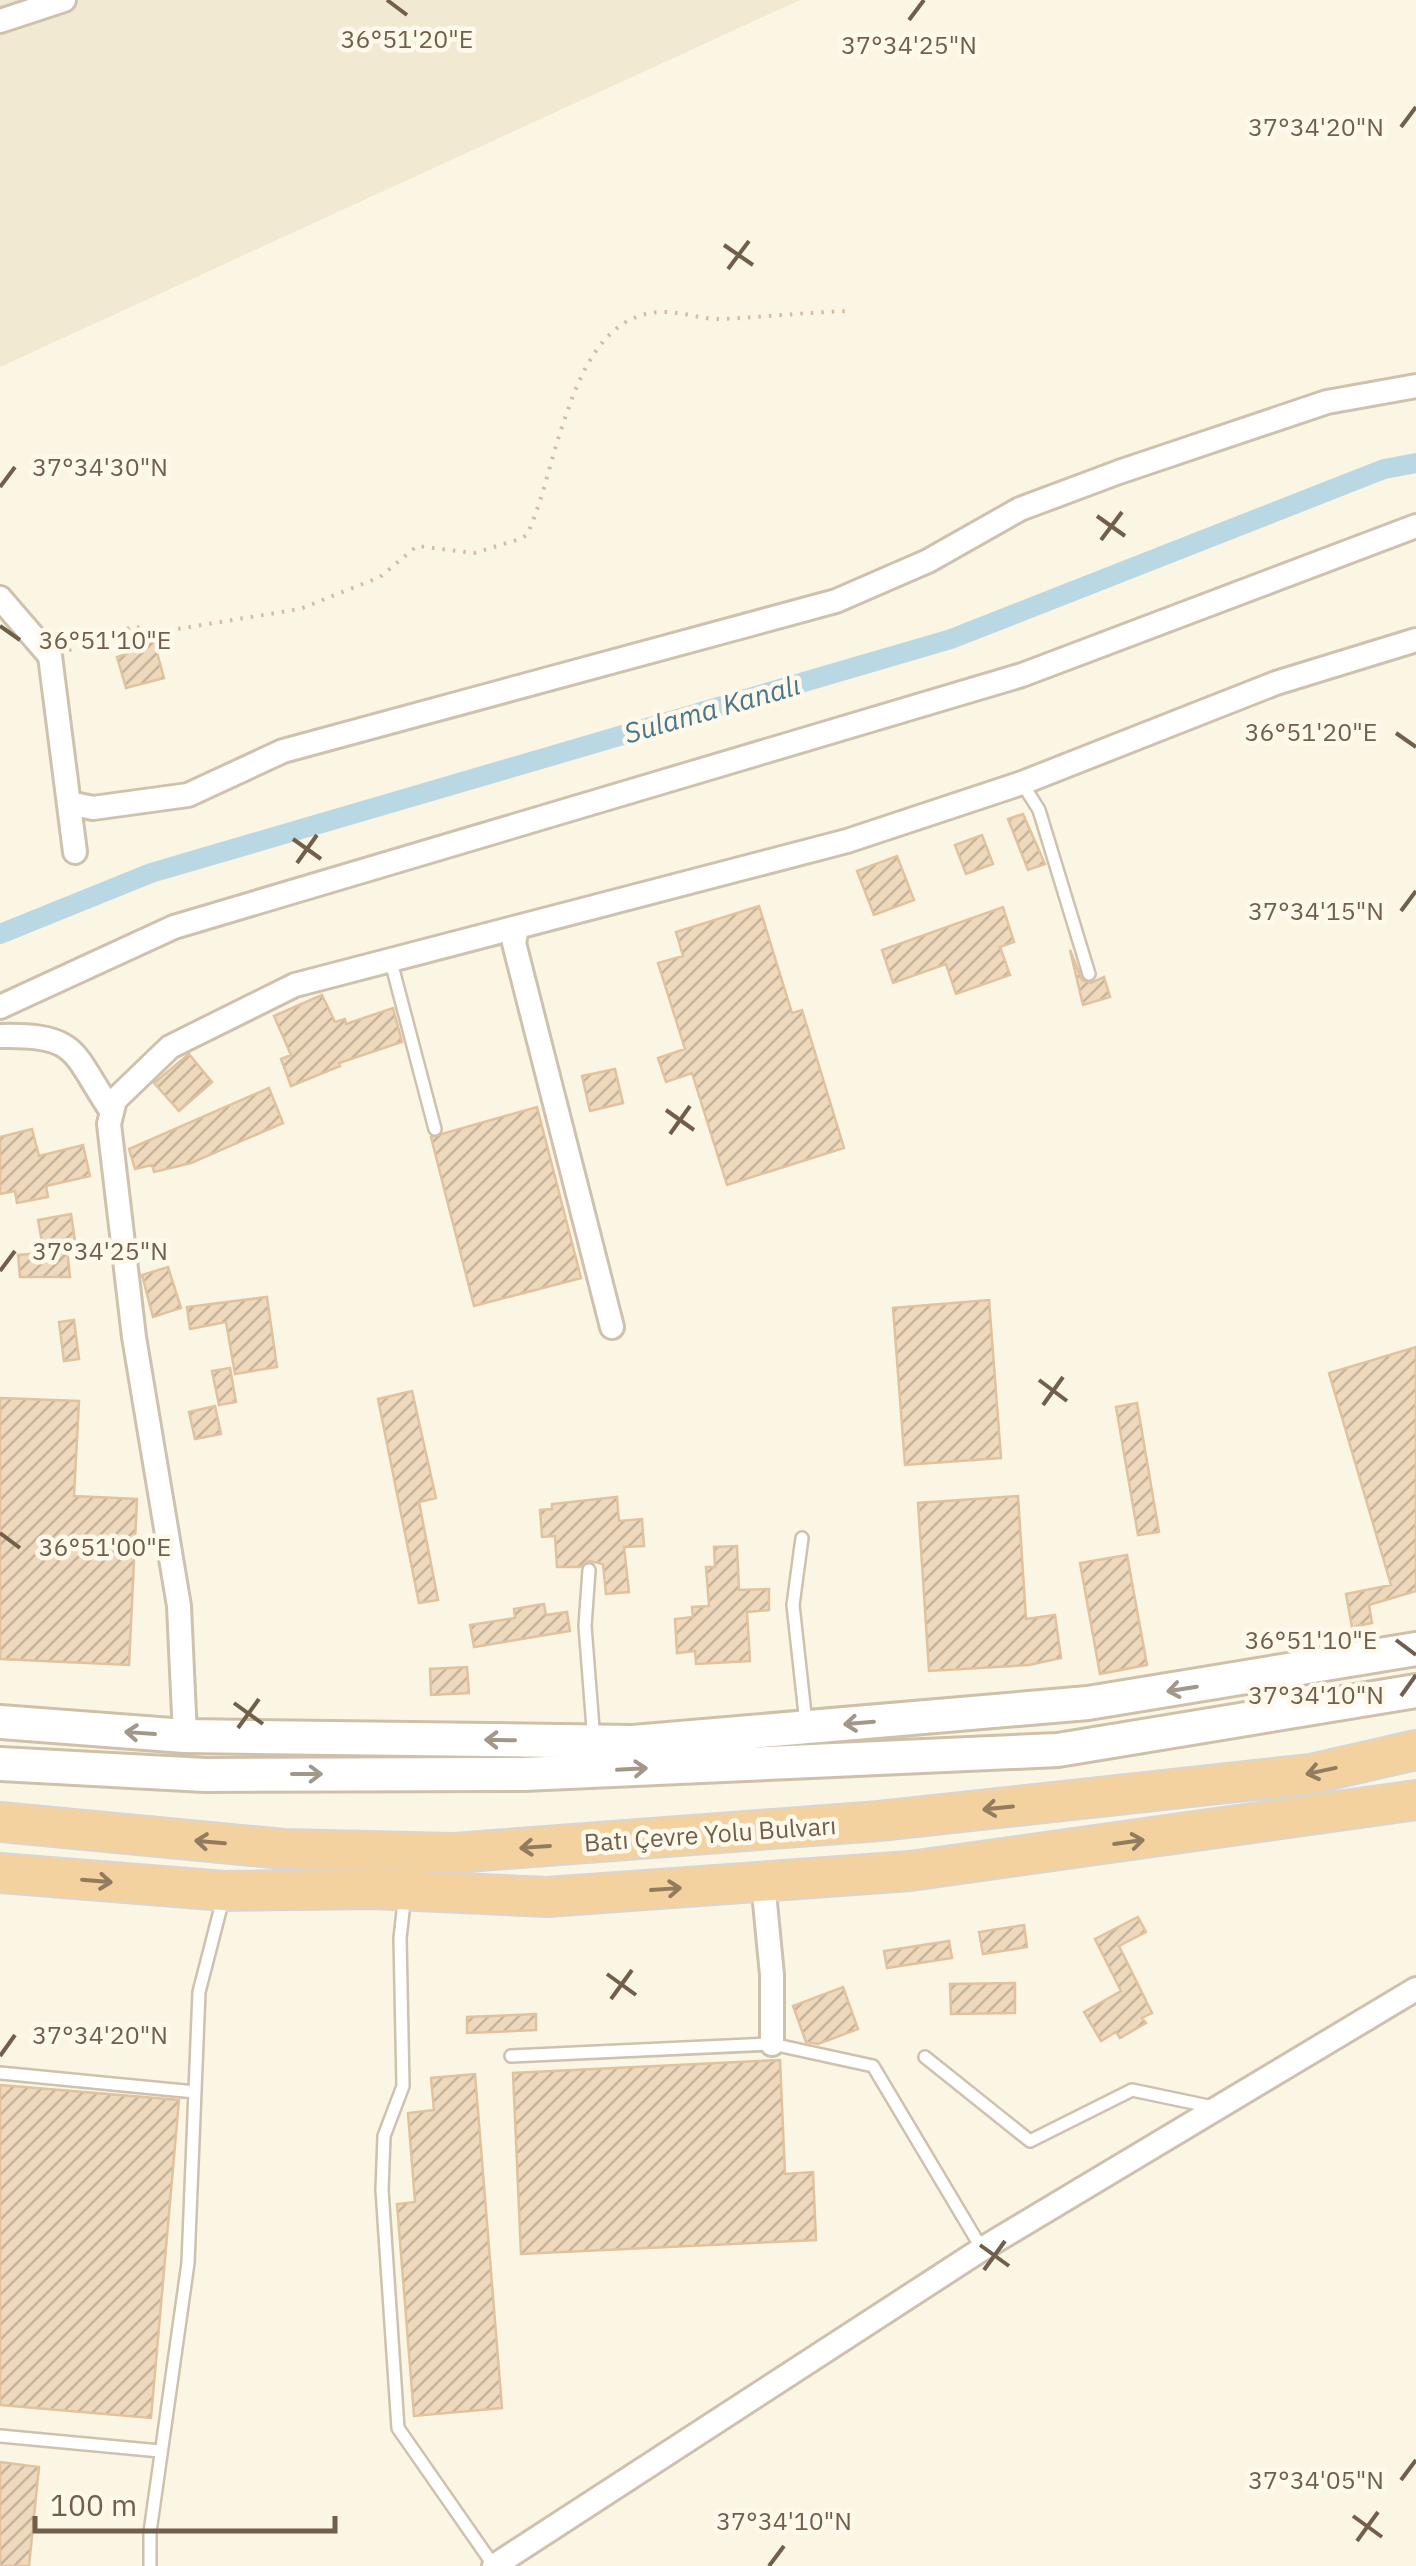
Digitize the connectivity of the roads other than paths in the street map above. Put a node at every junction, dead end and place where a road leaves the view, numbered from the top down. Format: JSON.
{"nodes":[{"id":1,"x":64,"y":0,"type":"edge"},
{"id":2,"x":0,"y":21,"type":"edge"},
{"id":3,"x":1416,"y":386,"type":"edge"},
{"id":4,"x":1416,"y":526,"type":"edge"},
{"id":5,"x":0,"y":598,"type":"edge"},
{"id":6,"x":1416,"y":640,"type":"edge"},
{"id":7,"x":1022,"y":783,"type":"junction"},
{"id":8,"x":69,"y":803,"type":"junction"},
{"id":9,"x":76,"y":852,"type":"dead end"},
{"id":10,"x":517,"y":928,"type":"junction"},
{"id":11,"x":390,"y":958,"type":"junction"},
{"id":12,"x":1089,"y":974,"type":"dead end"},
{"id":13,"x":0,"y":1007,"type":"edge"},
{"id":14,"x":0,"y":1036,"type":"edge"},
{"id":15,"x":112,"y":1112,"type":"junction"},
{"id":16,"x":435,"y":1129,"type":"dead end"},
{"id":17,"x":612,"y":1326,"type":"dead end"},
{"id":18,"x":802,"y":1538,"type":"dead end"},
{"id":19,"x":589,"y":1570,"type":"dead end"},
{"id":20,"x":1416,"y":1649,"type":"edge"},
{"id":21,"x":1416,"y":1692,"type":"edge"},
{"id":22,"x":0,"y":1722,"type":"edge"},
{"id":23,"x":807,"y":1727,"type":"junction"},
{"id":24,"x":185,"y":1736,"type":"junction"},
{"id":25,"x":594,"y":1741,"type":"junction"},
{"id":26,"x":1416,"y":1750,"type":"edge"},
{"id":27,"x":0,"y":1764,"type":"edge"},
{"id":28,"x":1416,"y":1800,"type":"edge"},
{"id":29,"x":0,"y":1822,"type":"edge"},
{"id":30,"x":0,"y":1874,"type":"edge"},
{"id":31,"x":763,"y":1882,"type":"junction"},
{"id":32,"x":405,"y":1890,"type":"junction"},
{"id":33,"x":224,"y":1891,"type":"junction"},
{"id":34,"x":1416,"y":1989,"type":"edge"},
{"id":35,"x":772,"y":2044,"type":"junction"},
{"id":36,"x":511,"y":2056,"type":"dead end"},
{"id":37,"x":925,"y":2057,"type":"dead end"},
{"id":38,"x":0,"y":2073,"type":"edge"},
{"id":39,"x":195,"y":2092,"type":"junction"},
{"id":40,"x":1218,"y":2108,"type":"junction"},
{"id":41,"x":982,"y":2248,"type":"junction"},
{"id":42,"x":0,"y":2436,"type":"edge"},
{"id":43,"x":160,"y":2451,"type":"junction"},
{"id":44,"x":150,"y":2566,"type":"edge"},
{"id":45,"x":494,"y":2566,"type":"edge"}],
"edges":[{"from":1,"to":2,"type":"street"},
{"from":3,"to":8,"type":"street"},
{"from":4,"to":13,"type":"street"},
{"from":5,"to":8,"type":"street"},
{"from":6,"to":7,"type":"street"},
{"from":7,"to":10,"type":"street"},
{"from":7,"to":12,"type":"lane"},
{"from":8,"to":9,"type":"street"},
{"from":10,"to":11,"type":"street"},
{"from":10,"to":17,"type":"street"},
{"from":11,"to":15,"type":"street"},
{"from":11,"to":16,"type":"lane"},
{"from":14,"to":15,"type":"street"},
{"from":15,"to":24,"type":"street"},
{"from":18,"to":23,"type":"lane"},
{"from":19,"to":25,"type":"lane"},
{"from":20,"to":23,"type":"main road","one_way":true},
{"from":27,"to":21,"type":"main road","one_way":true},
{"from":24,"to":22,"type":"main road","one_way":true},
{"from":23,"to":25,"type":"main road"},
{"from":25,"to":24,"type":"main road","one_way":true},
{"from":26,"to":29,"type":"highway","name":"Batı Çevre Yolu Bulvarı","one_way":true},
{"from":31,"to":28,"type":"highway","name":"Batı Çevre Yolu Bulvarı","one_way":true},
{"from":30,"to":33,"type":"highway","name":"Batı Çevre Yolu Bulvarı","one_way":true},
{"from":32,"to":31,"type":"highway","name":"Batı Çevre Yolu Bulvarı","one_way":true},
{"from":31,"to":35,"type":"street"},
{"from":32,"to":33,"type":"highway","name":"Batı Çevre Yolu Bulvarı"},
{"from":32,"to":45,"type":"lane"},
{"from":33,"to":39,"type":"lane"},
{"from":34,"to":40,"type":"street"},
{"from":35,"to":36,"type":"lane"},
{"from":35,"to":41,"type":"lane"},
{"from":37,"to":40,"type":"lane"},
{"from":38,"to":39,"type":"lane"},
{"from":39,"to":43,"type":"lane"},
{"from":40,"to":41,"type":"street"},
{"from":41,"to":45,"type":"street"},
{"from":42,"to":43,"type":"lane"},
{"from":43,"to":44,"type":"lane"}]}
